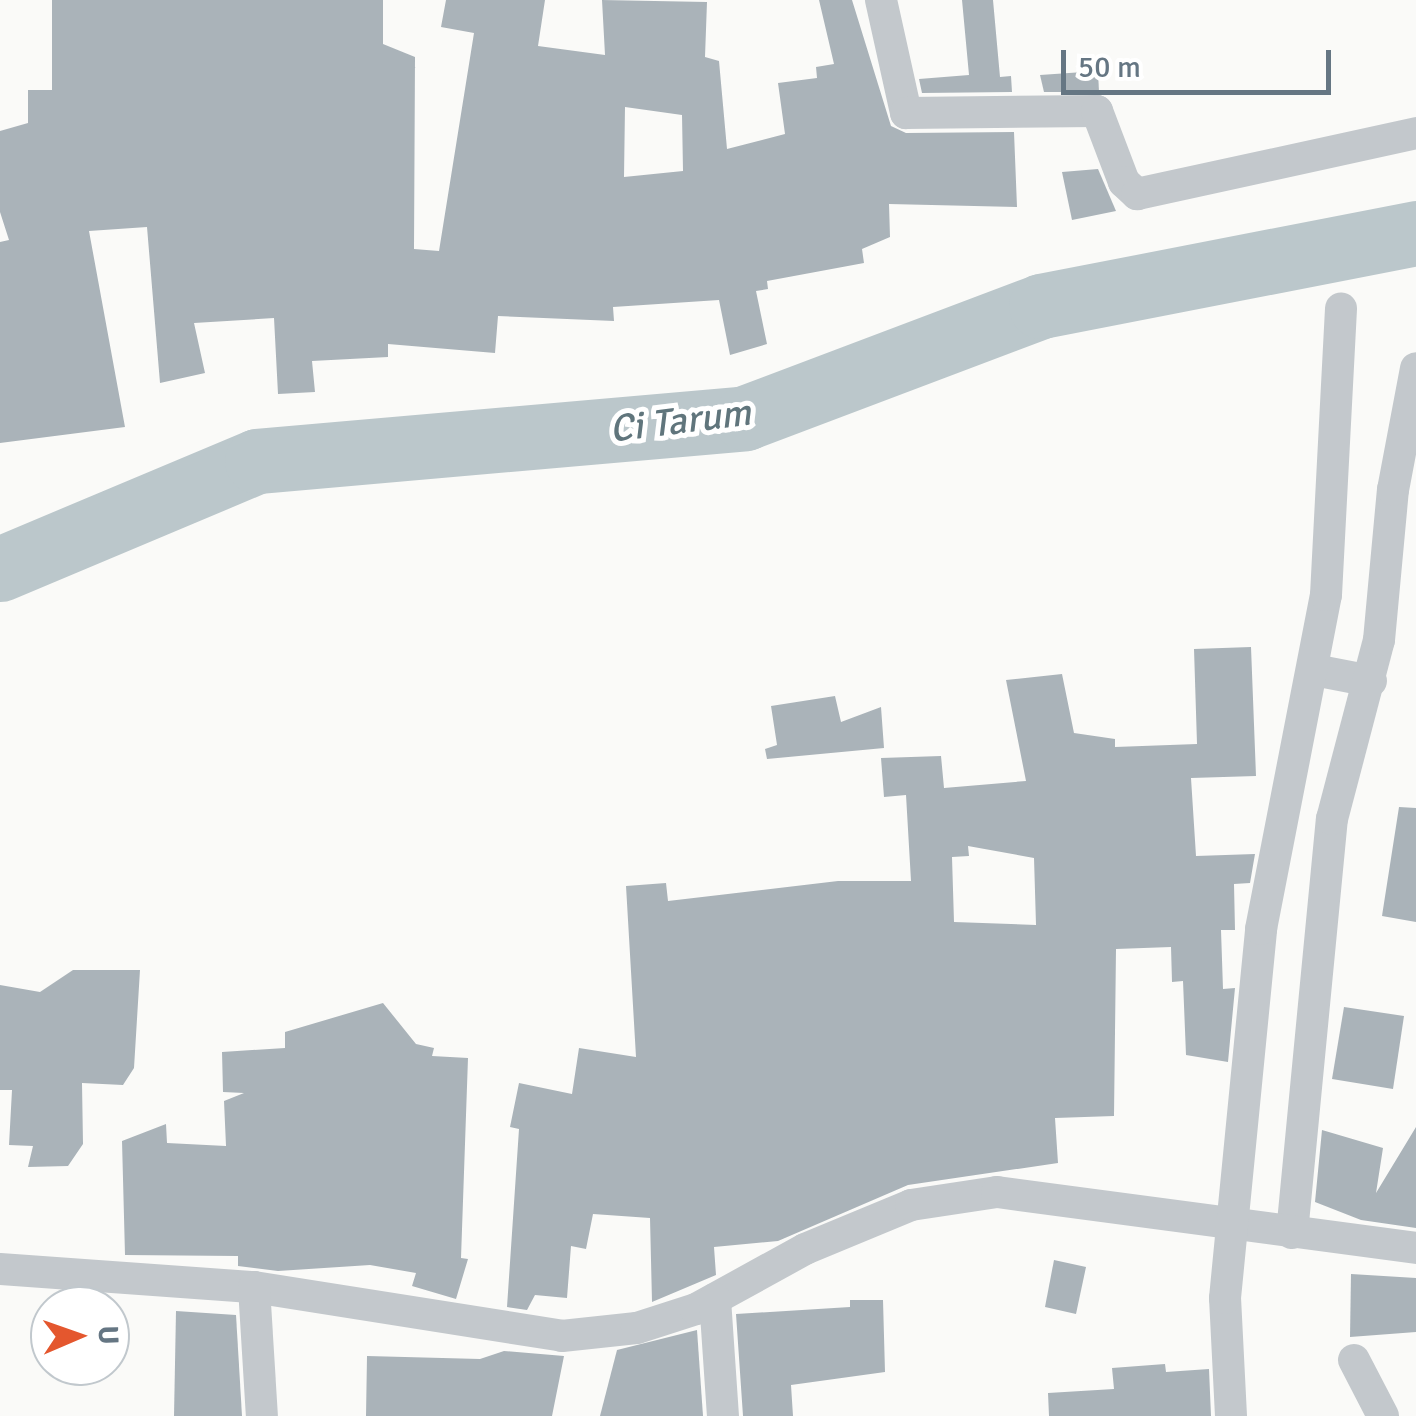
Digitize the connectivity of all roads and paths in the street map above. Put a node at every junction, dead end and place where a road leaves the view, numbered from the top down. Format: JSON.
{"nodes":[{"id":1,"x":881,"y":0,"type":"edge"},
{"id":2,"x":1416,"y":133,"type":"edge"},
{"id":3,"x":1342,"y":308,"type":"dead end"},
{"id":4,"x":1416,"y":368,"type":"edge"},
{"id":5,"x":1319,"y":671,"type":"junction"},
{"id":6,"x":1366,"y":680,"type":"junction"},
{"id":7,"x":1238,"y":1226,"type":"junction"},
{"id":8,"x":1288,"y":1233,"type":"junction"},
{"id":9,"x":1416,"y":1248,"type":"edge"},
{"id":10,"x":0,"y":1269,"type":"edge"},
{"id":11,"x":254,"y":1287,"type":"junction"},
{"id":12,"x":715,"y":1299,"type":"junction"},
{"id":13,"x":1354,"y":1360,"type":"dead end"},
{"id":14,"x":262,"y":1416,"type":"edge"},
{"id":15,"x":723,"y":1416,"type":"edge"},
{"id":16,"x":1231,"y":1416,"type":"edge"},
{"id":17,"x":1383,"y":1416,"type":"edge"}],
"edges":[{"from":1,"to":2,"type":"street"},
{"from":3,"to":5,"type":"street"},
{"from":4,"to":6,"type":"street"},
{"from":5,"to":6,"type":"street"},
{"from":5,"to":7,"type":"street"},
{"from":6,"to":8,"type":"street"},
{"from":7,"to":8,"type":"street"},
{"from":7,"to":12,"type":"street"},
{"from":7,"to":16,"type":"street"},
{"from":8,"to":9,"type":"street"},
{"from":10,"to":11,"type":"street"},
{"from":11,"to":12,"type":"street"},
{"from":11,"to":14,"type":"street"},
{"from":12,"to":15,"type":"street"},
{"from":13,"to":17,"type":"street"}]}
